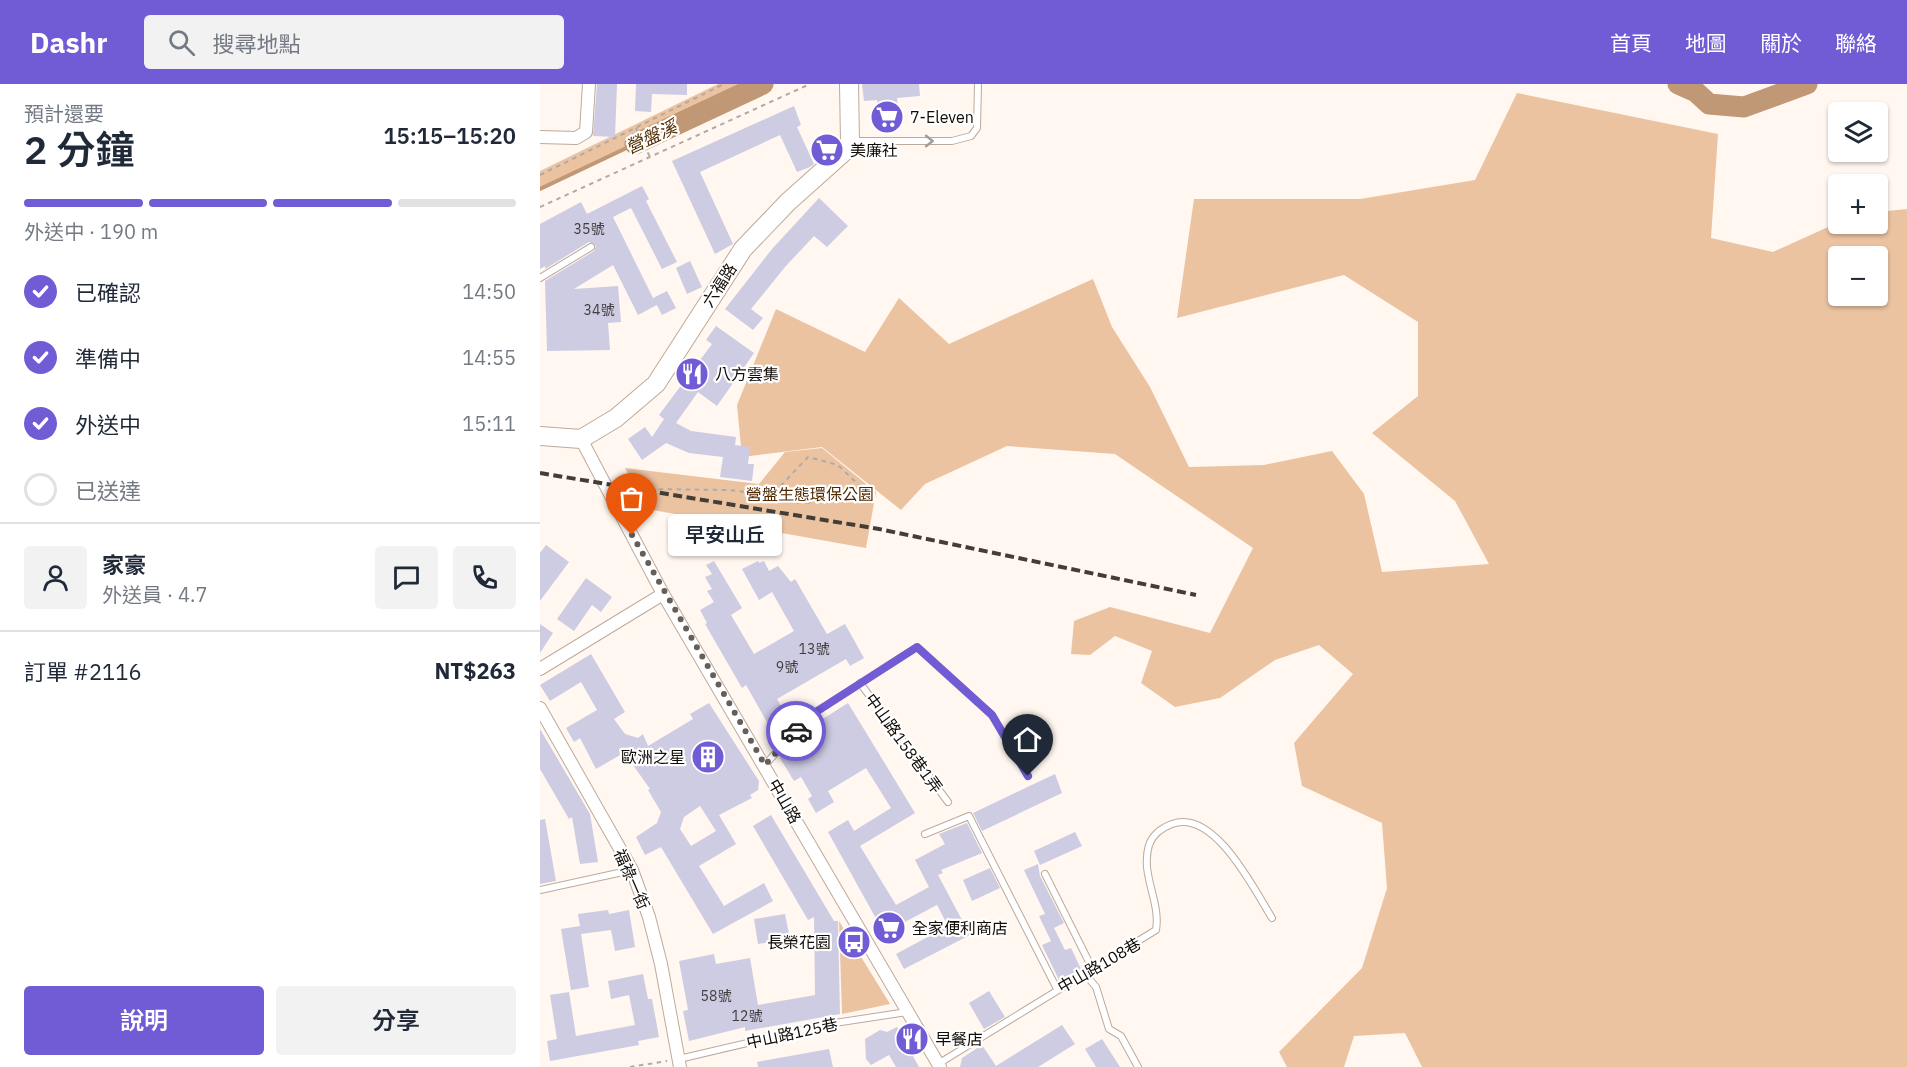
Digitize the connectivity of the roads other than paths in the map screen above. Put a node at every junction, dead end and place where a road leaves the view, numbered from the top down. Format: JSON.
{"nodes":[{"id":1,"x":589,"y":84,"type":"edge"},
{"id":2,"x":849,"y":84,"type":"edge"},
{"id":3,"x":978,"y":84,"type":"edge"},
{"id":4,"x":540,"y":137,"type":"edge"},
{"id":5,"x":850,"y":141,"type":"junction"},
{"id":6,"x":591,"y":248,"type":"dead end"},
{"id":7,"x":540,"y":278,"type":"edge"},
{"id":8,"x":540,"y":436,"type":"edge"},
{"id":9,"x":581,"y":439,"type":"junction"},
{"id":10,"x":663,"y":594,"type":"junction"},
{"id":11,"x":540,"y":669,"type":"edge"},
{"id":12,"x":860,"y":683,"type":"junction"},
{"id":13,"x":540,"y":708,"type":"edge"},
{"id":14,"x":765,"y":765,"type":"junction"},
{"id":15,"x":1028,"y":776,"type":"dead end"},
{"id":16,"x":948,"y":802,"type":"dead end"},
{"id":17,"x":925,"y":834,"type":"dead end"},
{"id":18,"x":632,"y":870,"type":"junction"},
{"id":19,"x":1046,"y":874,"type":"dead end"},
{"id":20,"x":540,"y":890,"type":"edge"},
{"id":21,"x":1272,"y":918,"type":"dead end"},
{"id":22,"x":1092,"y":968,"type":"junction"},
{"id":23,"x":1085,"y":974,"type":"junction"},
{"id":24,"x":1057,"y":989,"type":"junction"},
{"id":25,"x":907,"y":1012,"type":"junction"},
{"id":26,"x":679,"y":1063,"type":"edge"},
{"id":27,"x":939,"y":1065,"type":"edge"},
{"id":28,"x":1138,"y":1067,"type":"edge"}],
"edges":[{"from":1,"to":4,"type":"street"},
{"from":2,"to":5,"type":"street"},
{"from":5,"to":3,"type":"lane","one_way":true},
{"from":5,"to":9,"type":"street","name":"六福路"},
{"from":6,"to":7,"type":"lane"},
{"from":8,"to":9,"type":"street"},
{"from":9,"to":10,"type":"street","name":"中山路"},
{"from":10,"to":11,"type":"street"},
{"from":10,"to":14,"type":"street","name":"中山路"},
{"from":12,"to":14,"type":"lane"},
{"from":12,"to":15,"type":"lane"},
{"from":12,"to":16,"type":"lane","name":"中山路158巷1弄"},
{"from":13,"to":18,"type":"street","name":"福祿一街"},
{"from":14,"to":25,"type":"street","name":"中山路"},
{"from":17,"to":24,"type":"lane"},
{"from":18,"to":20,"type":"lane"},
{"from":18,"to":26,"type":"street","name":"福祿一街"},
{"from":19,"to":22,"type":"lane"},
{"from":21,"to":22,"type":"lane","name":"中山路108巷"},
{"from":22,"to":23,"type":"lane","name":"中山路108巷"},
{"from":23,"to":24,"type":"lane","name":"中山路108巷"},
{"from":23,"to":28,"type":"lane"},
{"from":24,"to":27,"type":"lane","name":"中山路108巷"},
{"from":25,"to":26,"type":"lane","name":"中山路125巷"},
{"from":25,"to":27,"type":"street","name":"中山路"}]}
